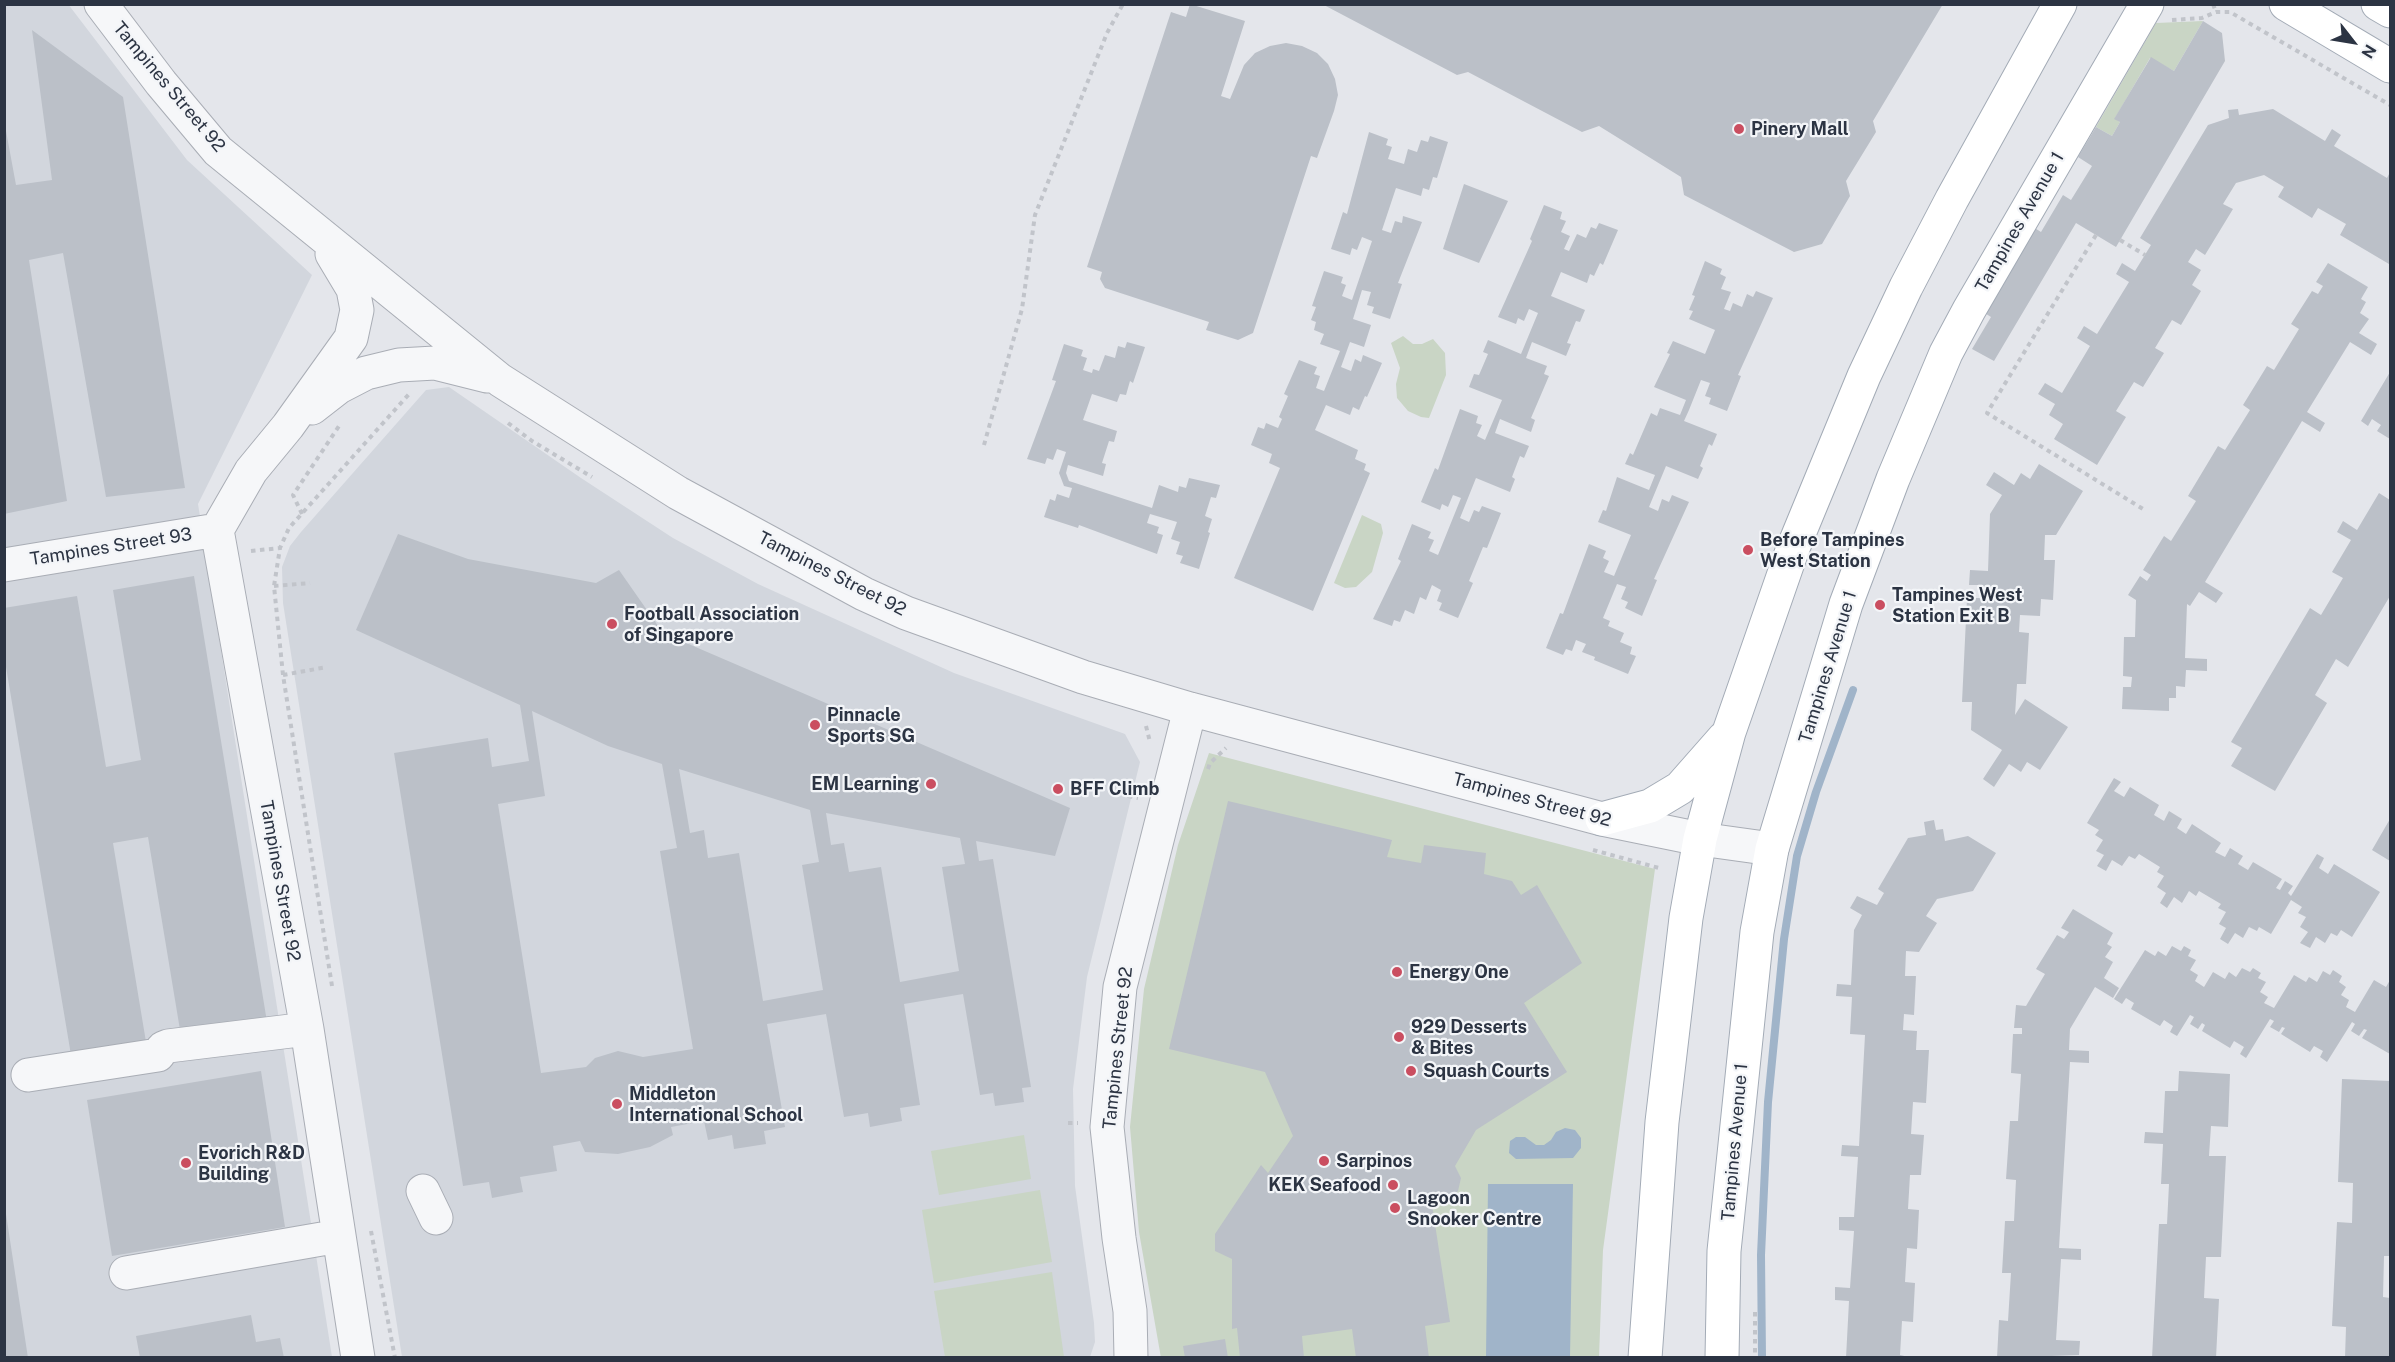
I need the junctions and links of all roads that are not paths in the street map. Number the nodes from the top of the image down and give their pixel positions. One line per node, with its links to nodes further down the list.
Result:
1 (101, 4): 9 (street, Tampines Street 92)
2 (2060, 4): 15 (main road)
3 (2169, 4): 7 (main road)
4 (2286, 4): 8 (main road)
5 (2378, 4): 6 (main road)
6 (2391, 11)
7 (2142, 14): 18 (main road, Tampines Avenue 1)
8 (2391, 66)
9 (322, 237): 10 (street, Tampines Street 92); 11 (street, Tampines Street 92)
10 (500, 380): 11 (street, Tampines Street 92); 14 (street, Tampines Street 92)
11 (288, 426): 12 (street, Tampines Street 92)
12 (217, 530): 13 (street, Tampines Street 93); 19 (street, Tampines Street 92)
13 (4, 565)
14 (1191, 709): 16 (street, Tampines Street 92); 24 (street, Tampines Street 92)
15 (1729, 732): 16 (main road); 17 (main road)
16 (1602, 819): 17 (street, Tampines Street 92)
17 (1700, 839): 18 (street, Tampines Street 92); 25 (main road)
18 (1772, 849): 26 (main road, Tampines Avenue 1)
19 (307, 1029): 20 (street); 21 (street, Tampines Street 92)
20 (28, 1075)
21 (339, 1236): 22 (street); 23 (street, Tampines Street 92)
22 (126, 1273)
23 (358, 1358)
24 (1131, 1358)
25 (1645, 1358)
26 (1722, 1358)

